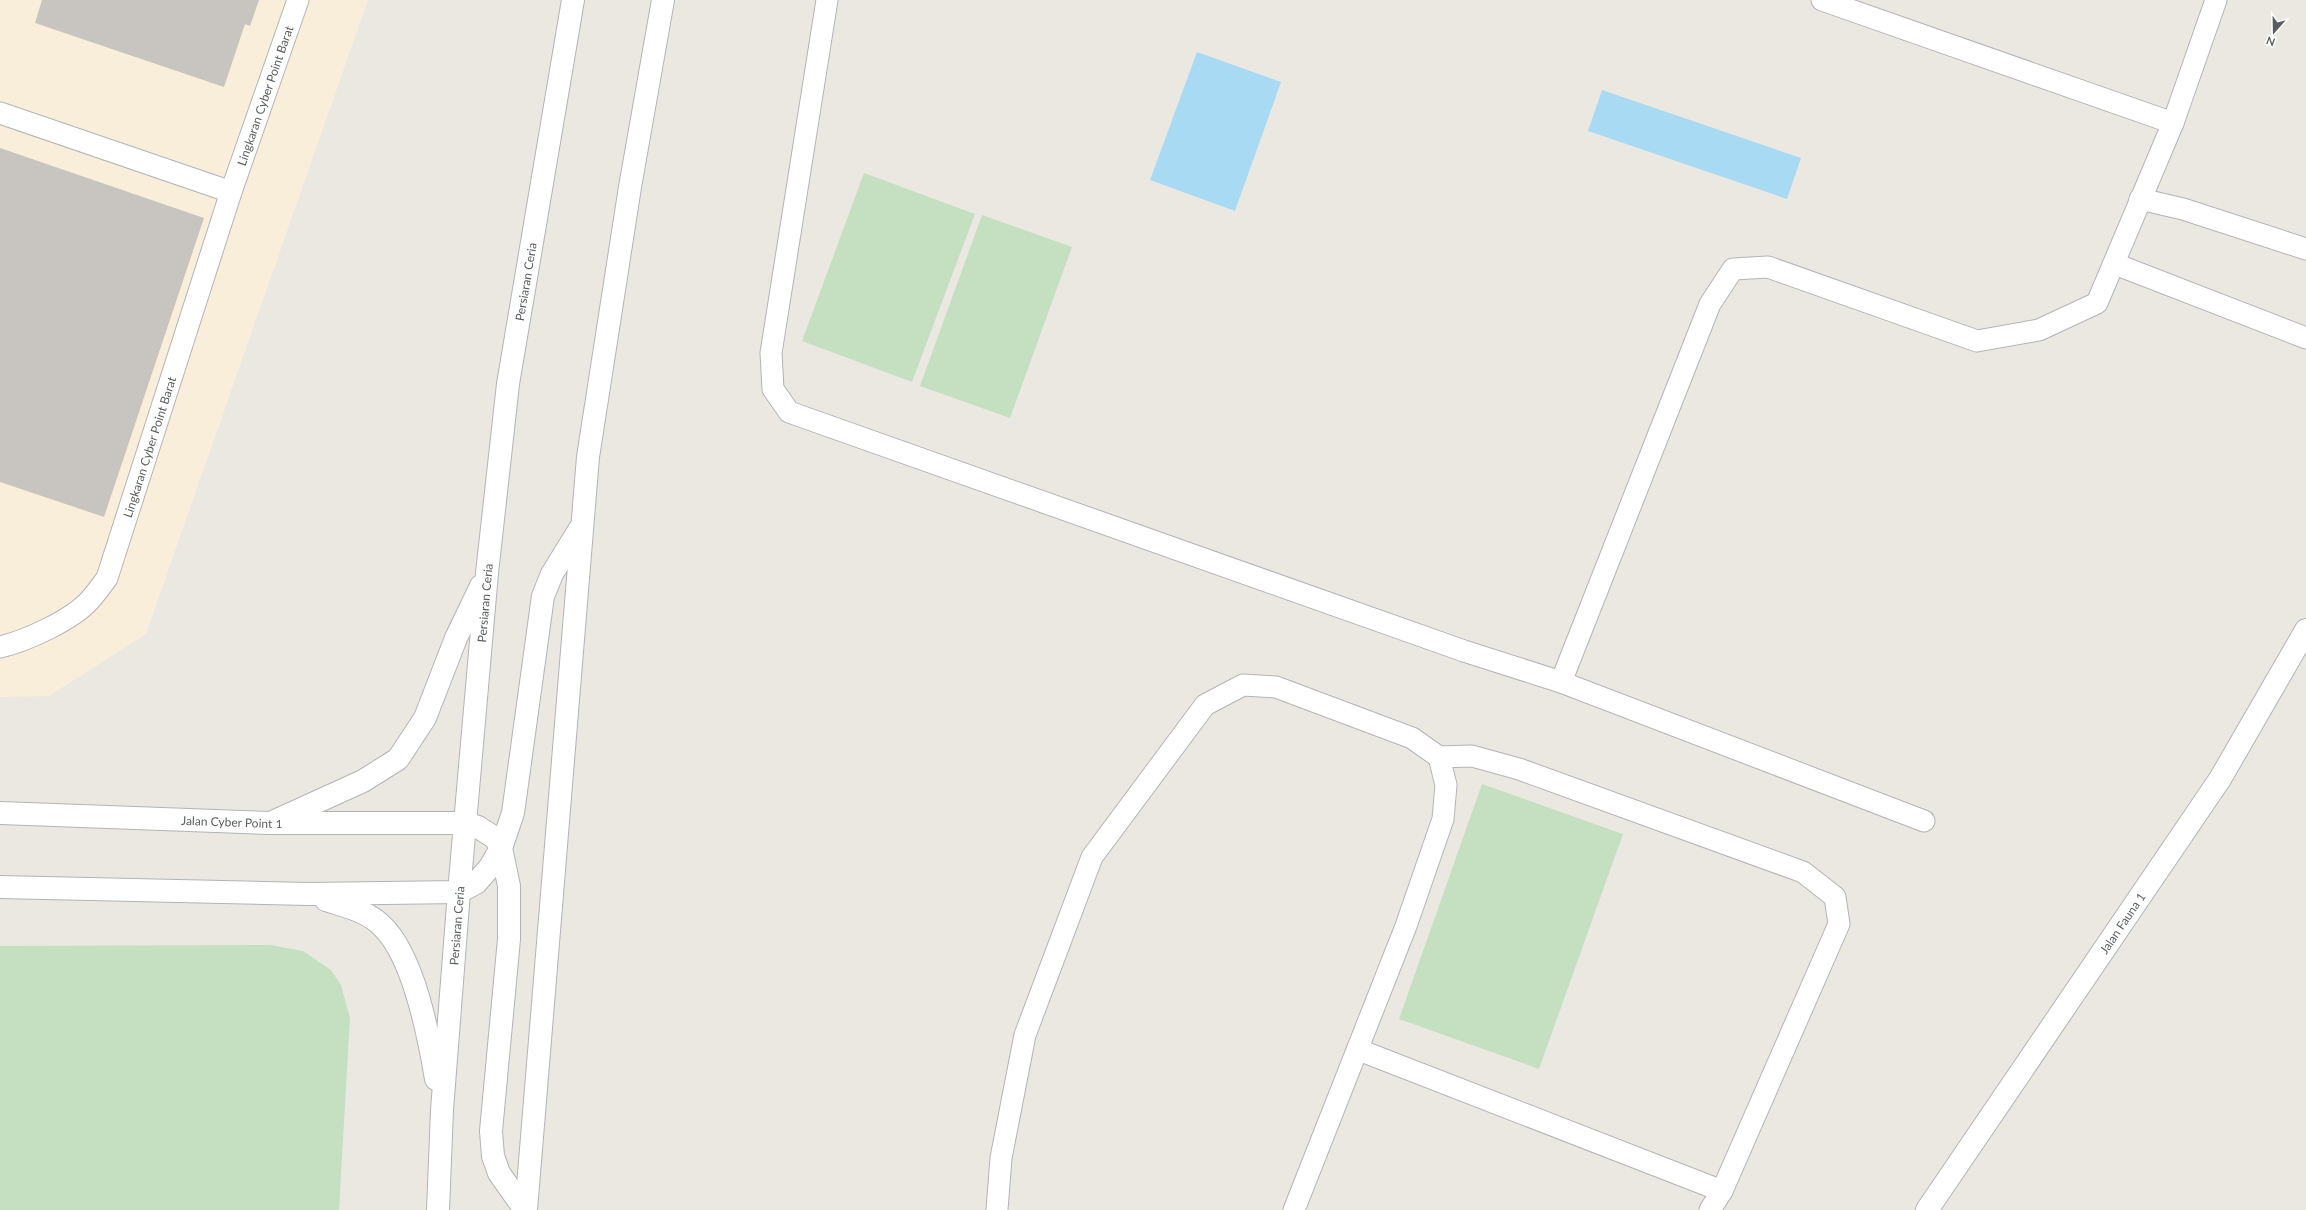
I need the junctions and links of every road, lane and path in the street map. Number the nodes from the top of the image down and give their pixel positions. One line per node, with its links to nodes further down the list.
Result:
1 (298, 0): 9 (lane, Lingkaran Cyber Point Barat)
2 (573, 0): 15 (street, Persiaran Ceria)
3 (663, 0): 14 (street)
4 (827, 0): 18 (lane)
5 (1822, 0): 8 (lane)
6 (2216, 0): 8 (lane)
7 (0, 113): 9 (lane)
8 (2173, 123): 10 (lane)
9 (231, 192): 17 (lane, Lingkaran Cyber Point Barat)
10 (2140, 199): 11 (lane); 12 (lane)
11 (2306, 249)
12 (2115, 264): 13 (lane); 18 (lane)
13 (2306, 338)
14 (581, 527): 24 (street); 32 (street)
15 (487, 573): 22 (street); 23 (street, Persiaran Ceria)
16 (2306, 630): 36 (street, Jalan Fauna 1)
17 (0, 647)
18 (1561, 682): 21 (lane)
19 (1439, 757): 28 (lane); 30 (lane); 33 (lane)
20 (0, 813): 22 (street, Jalan Cyber Point 1)
21 (1924, 821)
22 (270, 823): 23 (street, Jalan Cyber Point 1)
23 (464, 823): 24 (street); 26 (street, Persiaran Ceria)
24 (501, 848): 26 (street); 32 (street)
25 (0, 887): 27 (street)
26 (459, 892): 27 (street); 29 (street, Persiaran Ceria)
27 (308, 894): 29 (street)
28 (1359, 1050): 30 (lane); 34 (lane)
29 (442, 1110): 31 (street, Persiaran Ceria)
30 (1722, 1191): 35 (lane)
31 (438, 1210)
32 (526, 1210)
33 (997, 1210)
34 (1294, 1210)
35 (1710, 1210)
36 (1927, 1210)

